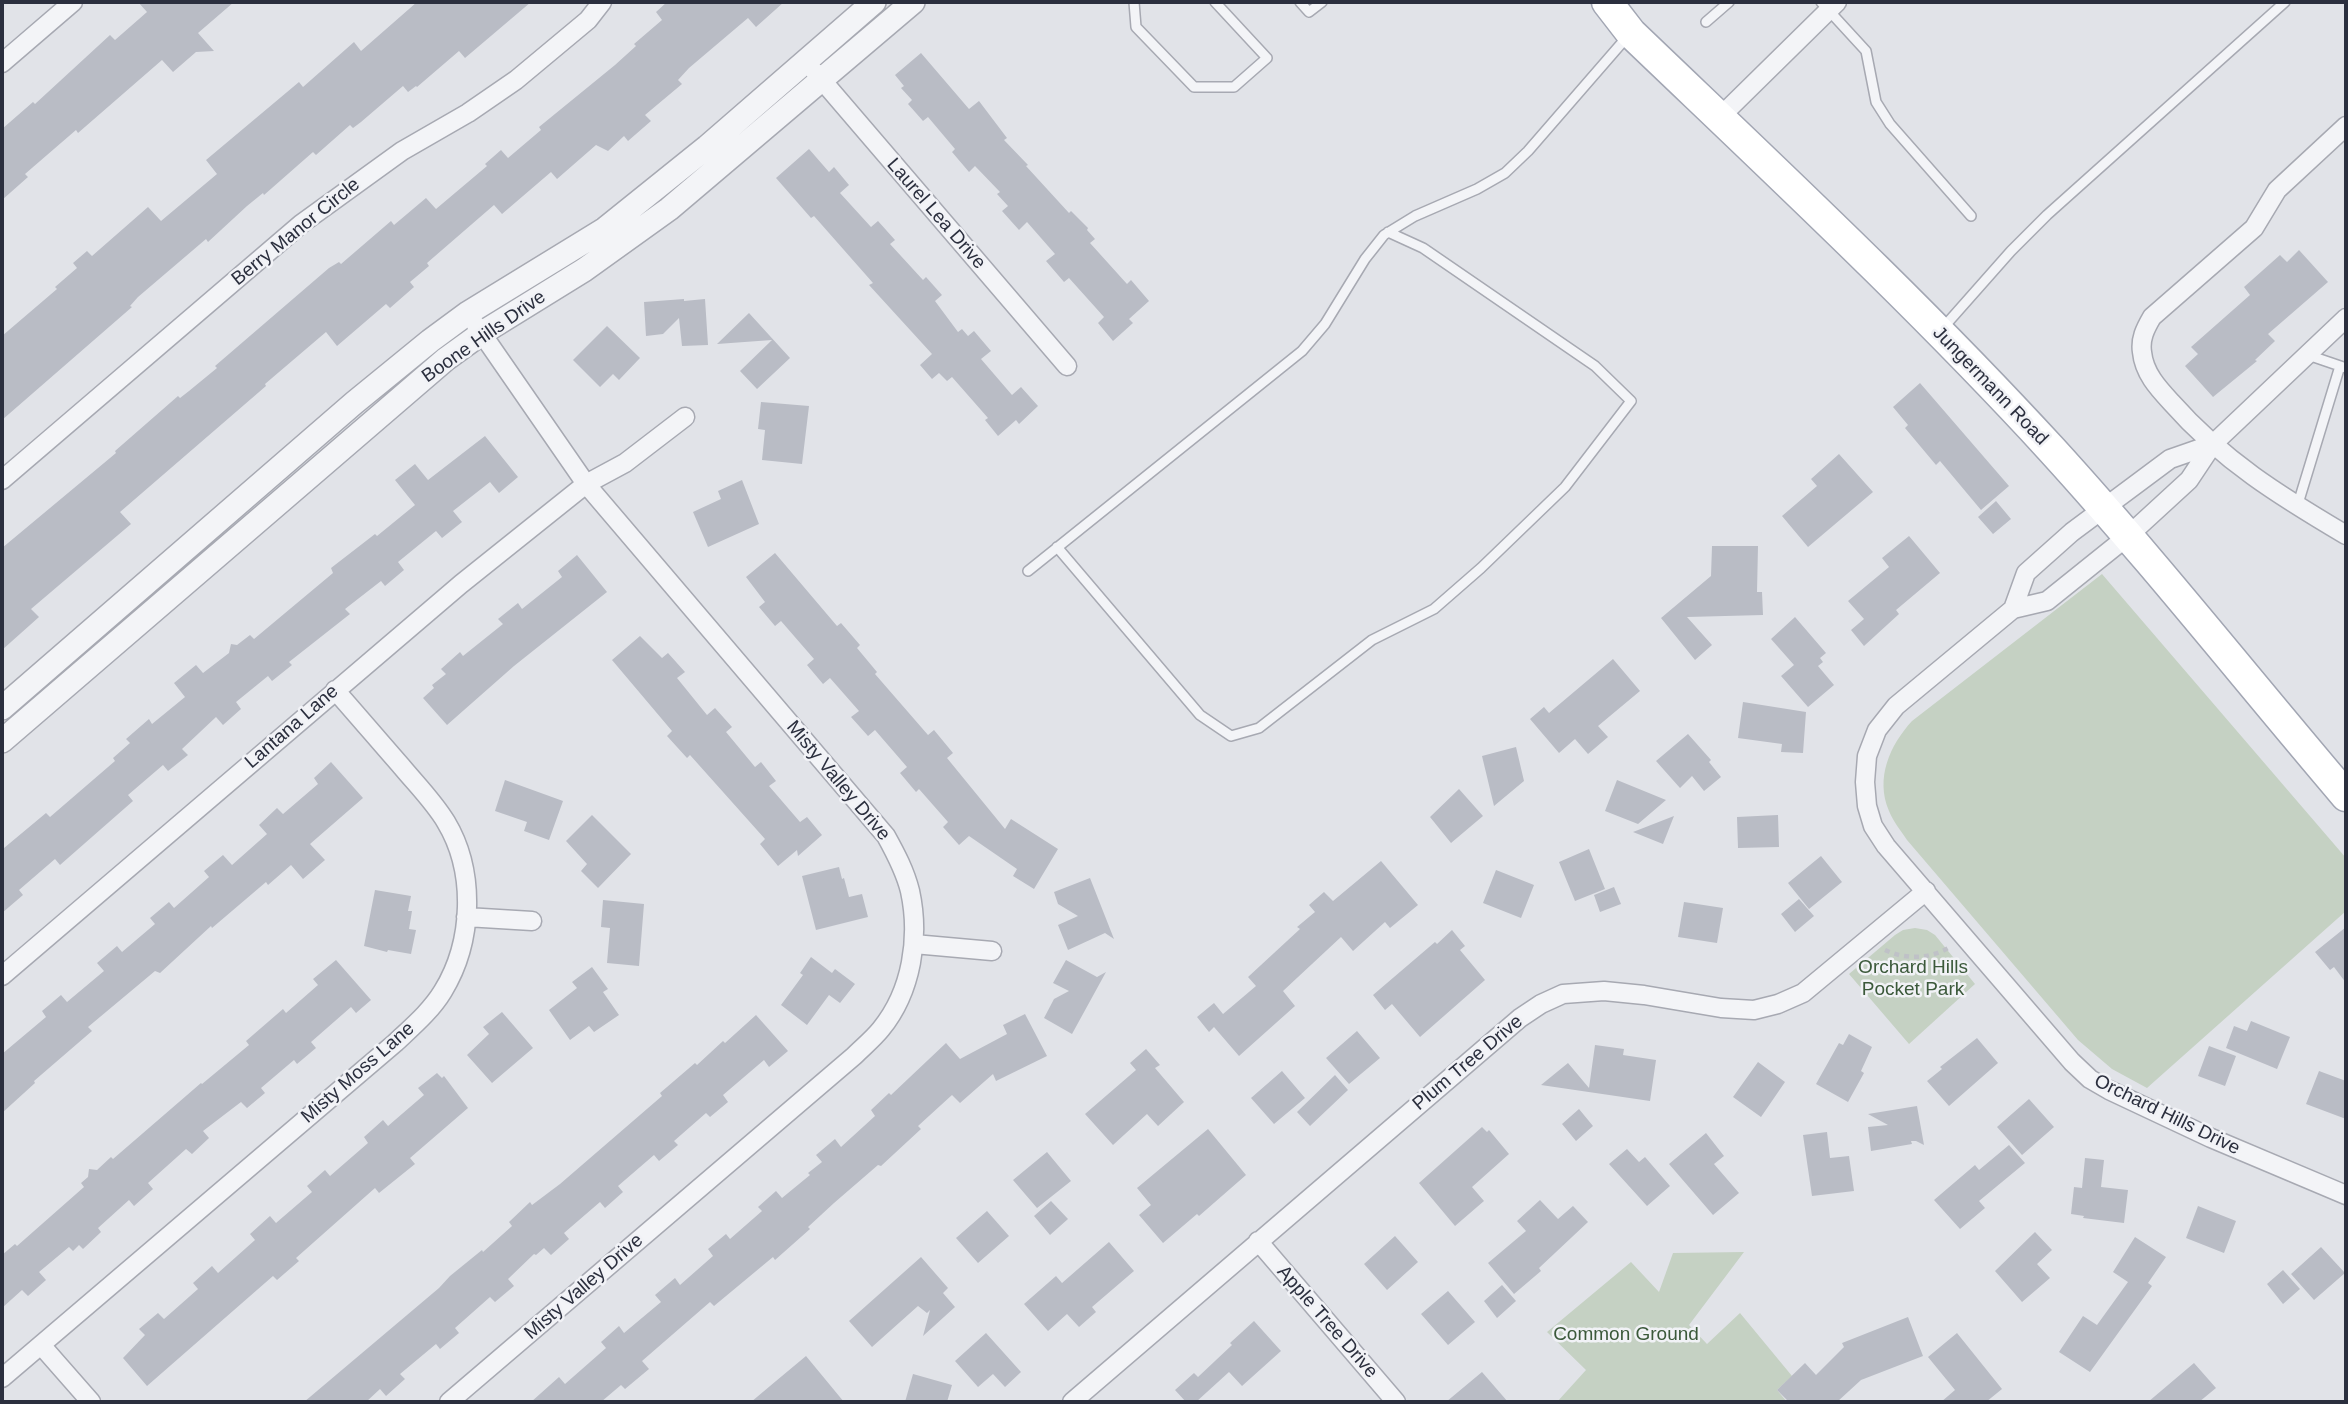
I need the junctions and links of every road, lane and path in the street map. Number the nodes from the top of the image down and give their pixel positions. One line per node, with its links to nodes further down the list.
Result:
1 (73, 2): 16 (street)
2 (602, 2): 31 (street, Berry Manor Circle)
3 (874, 2): 15 (street, Boone Hills Drive)
4 (913, 2): 17 (street, Boone Hills Drive)
5 (1134, 2): 11 (lane)
6 (1300, 2): 7 (lane)
7 (1322, 2)
8 (1607, 2): 14 (main road, Jungermann Road)
9 (1729, 2): 13 (lane)
10 (2285, 2): 24 (lane)
11 (1220, 3)
12 (1829, 4): 18 (street); 20 (lane)
13 (1706, 22)
14 (1631, 33): 18 (main road, Jungermann Road); 21 (lane)
15 (806, 61): 17 (street, Laurel Lea Drive); 22 (street, Boone Hills Drive)
16 (2, 63)
17 (821, 79): 25 (street, Boone Hills Drive); 27 (street, Laurel Lea Drive)
18 (1719, 118): 24 (main road, Jungermann Road)
19 (2346, 126): 30 (street)
20 (1971, 216)
21 (1388, 232): 37 (lane); 37 (lane)
22 (468, 313): 25 (street, Misty Valley Drive); 41 (street, Boone Hills Drive)
23 (2346, 318): 26 (street)
24 (1939, 332): 34 (main road, Jungermann Road)
25 (482, 333): 32 (street, Misty Valley Drive); 42 (street, Boone Hills Drive)
26 (2308, 355): 28 (lane); 30 (street)
27 (1067, 366)
28 (2343, 367): 33 (lane)
29 (685, 417): 32 (street, Lantana Lane)
30 (2213, 444): 33 (street); 34 (street, Orchard Hills Drive); 35 (street, Orchard Hills Drive)
31 (2, 480)
32 (586, 484): 40 (street, Lantana Lane); 49 (street, Misty Valley Drive)
33 (2297, 507): 36 (street)
34 (2103, 510): 35 (main road, Jungermann Road); 39 (street, Orchard Hills Drive)
35 (2128, 536): 39 (street, Orchard Hills Drive); 43 (main road, Jungermann Road)
36 (2346, 536)
37 (1057, 547): 38 (lane)
38 (1028, 571)
39 (2013, 608): 44 (street, Orchard Hills Drive)
40 (335, 690): 45 (street, Misty Moss Lane); 51 (street, Lantana Lane)
41 (2, 708)
42 (2, 741)
43 (2346, 796)
44 (1926, 891): 47 (street, Plum Tree Drive); 48 (street, Orchard Hills Drive)
45 (466, 917): 46 (street); 54 (street, Misty Moss Lane)
46 (532, 921)
47 (1870, 937): 48 (path); 53 (street, Plum Tree Drive)
48 (1965, 937): 52 (street, Orchard Hills Drive)
49 (914, 944): 50 (street); 57 (street, Misty Valley Drive)
50 (992, 951)
51 (2, 976)
52 (2346, 1195)
53 (1258, 1241): 58 (street, Plum Tree Drive); 59 (street, Apple Tree Drive)
54 (41, 1345): 55 (street, Misty Moss Lane); 56 (street)
55 (2, 1378)
56 (91, 1402)
57 (449, 1402)
58 (1072, 1402)
59 (1396, 1402)

